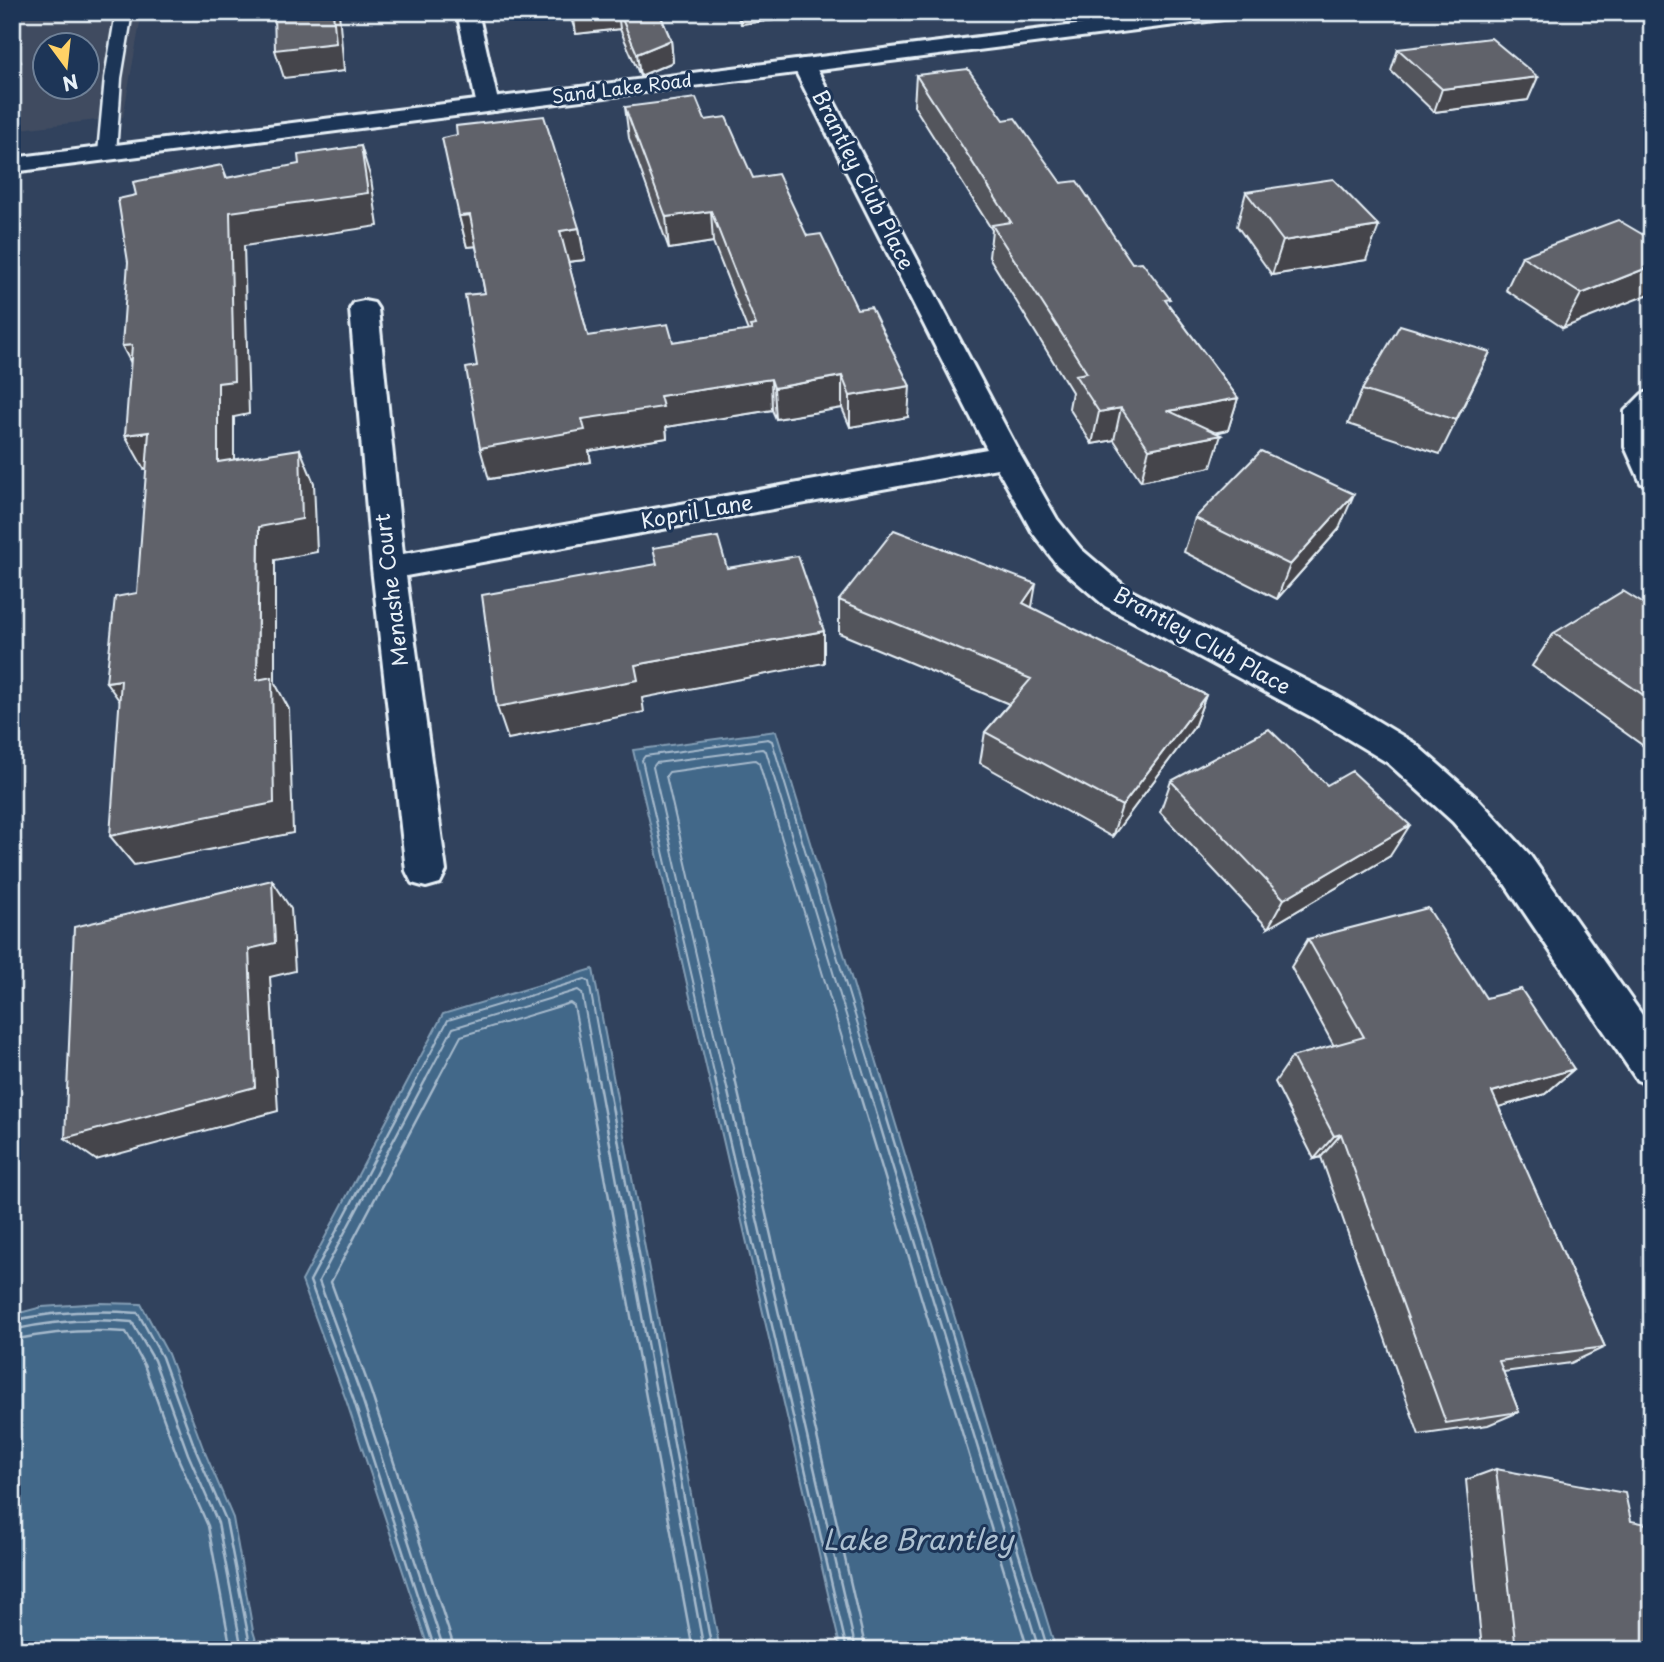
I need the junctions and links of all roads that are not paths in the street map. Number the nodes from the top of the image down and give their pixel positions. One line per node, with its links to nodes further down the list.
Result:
1 (124, 12): 7 (lane)
2 (467, 12): 6 (street)
3 (1231, 12): 4 (street, Sand Lake Road)
4 (1122, 19): 5 (street, Sand Lake Road)
5 (804, 66): 6 (street, Sand Lake Road); 11 (street, Brantley Club Place)
6 (488, 106): 7 (street, Sand Lake Road)
7 (107, 153): 8 (street, Sand Lake Road)
8 (12, 165)
9 (363, 309): 13 (street, Menashe Court)
10 (1652, 400): 12 (street)
11 (1006, 456): 13 (street, Kopril Lane); 15 (street, Brantley Club Place)
12 (1652, 476)
13 (388, 568): 14 (street, Menashe Court)
14 (426, 871)
15 (1652, 1066)

